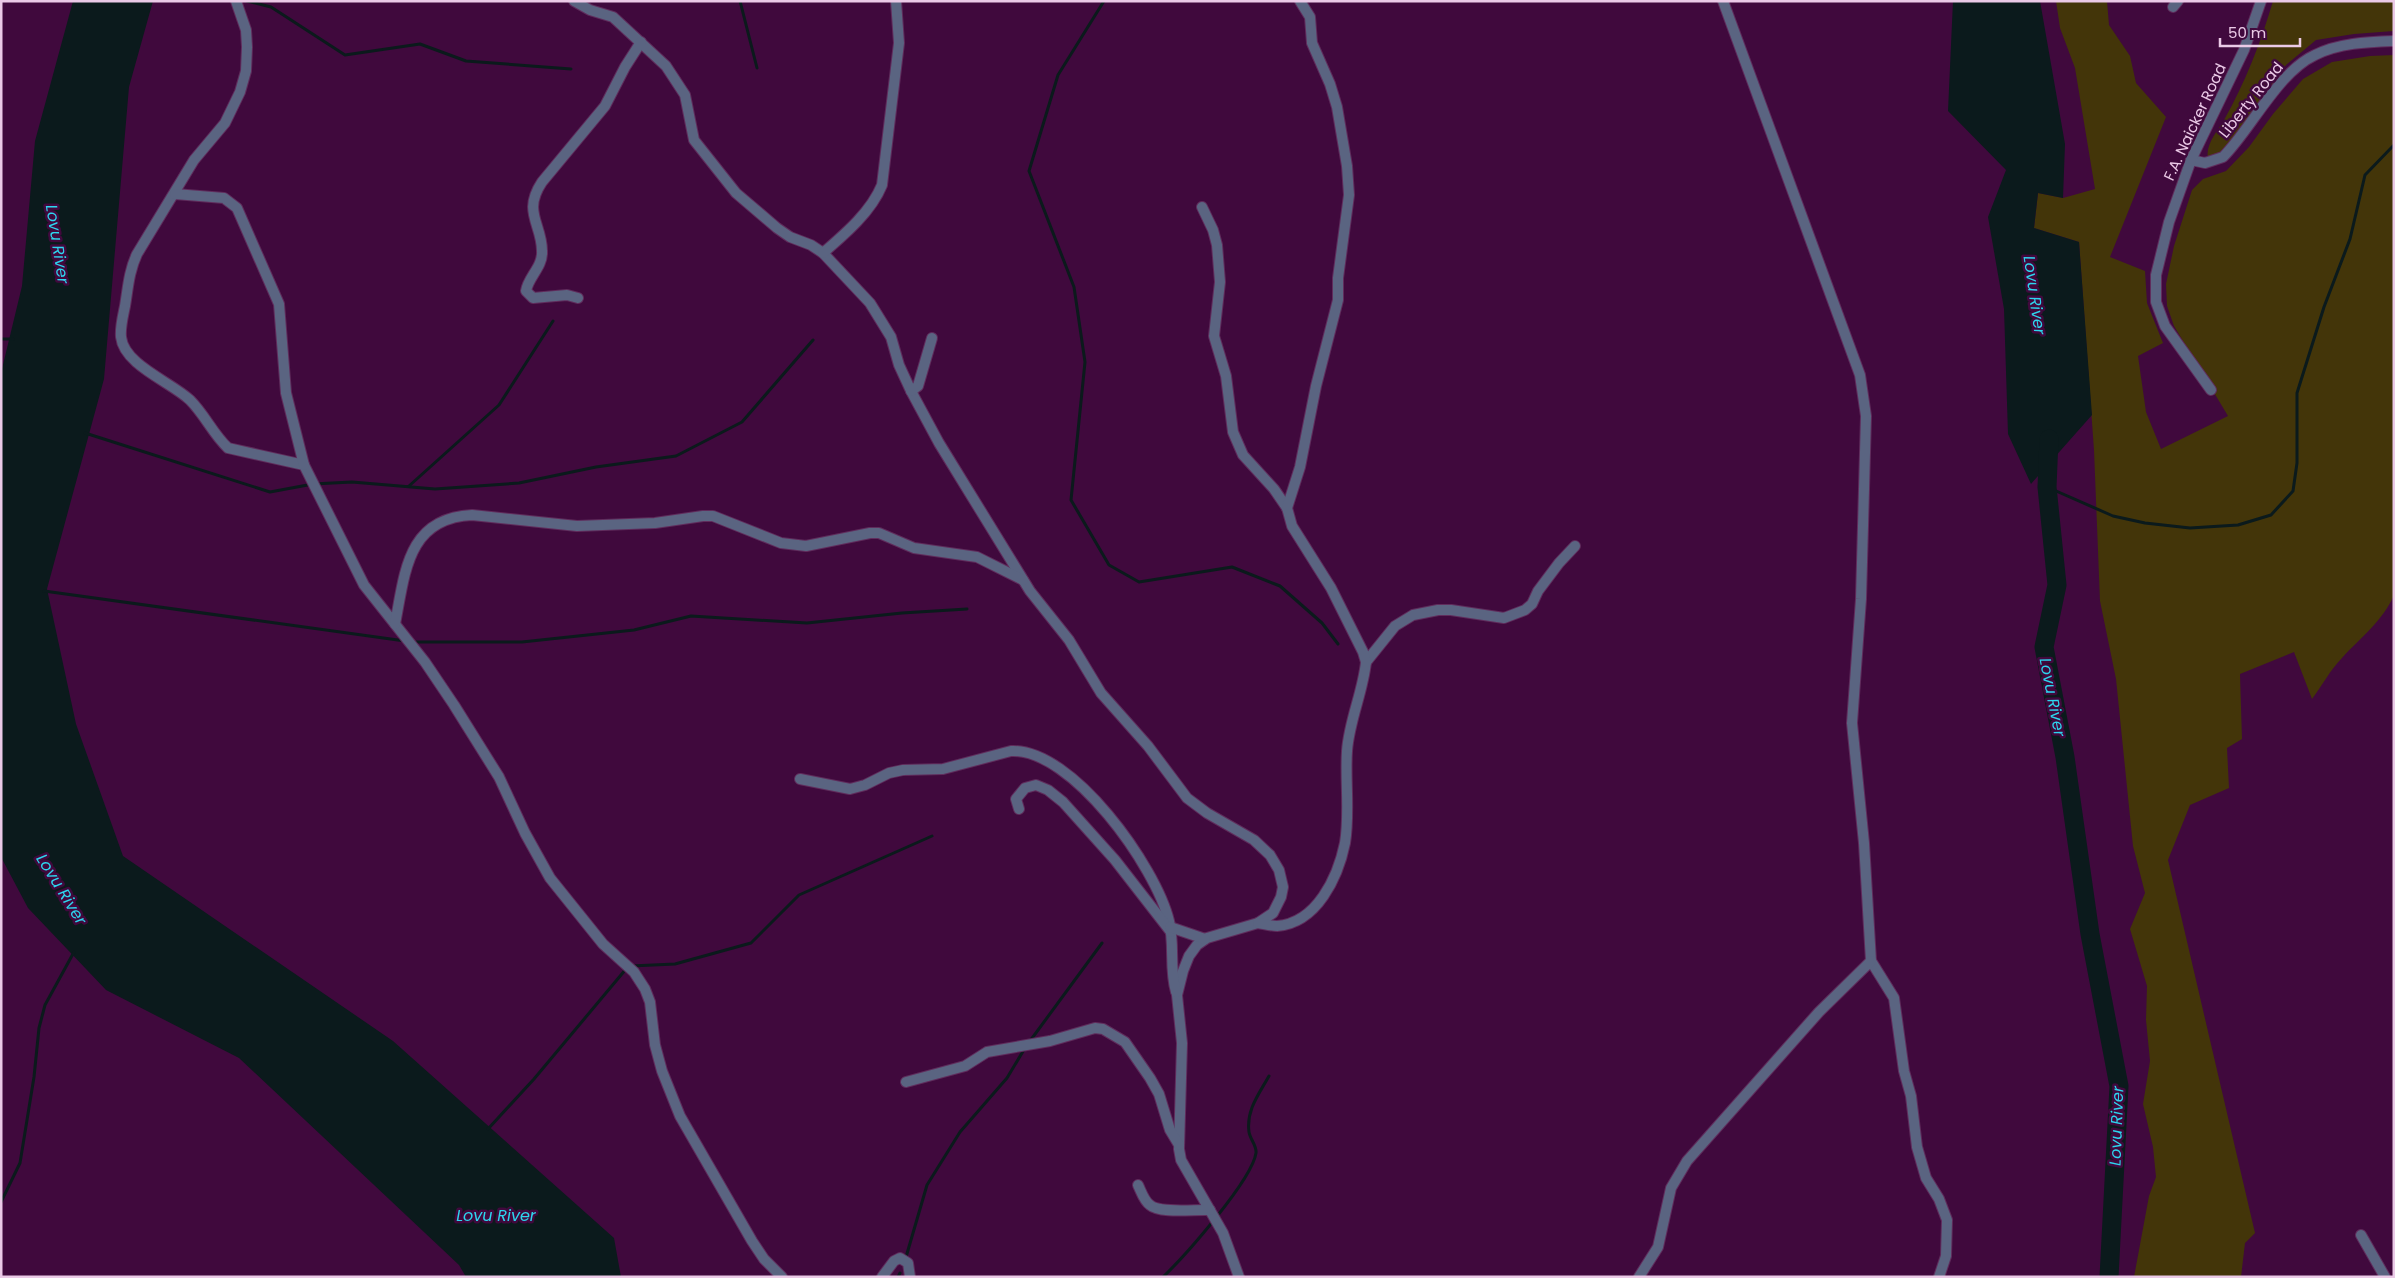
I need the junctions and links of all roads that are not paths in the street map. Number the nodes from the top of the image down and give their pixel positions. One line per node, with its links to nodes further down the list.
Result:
1 (236, 1): 10 (street)
2 (574, 1): 8 (street)
3 (896, 1): 12 (street)
4 (1300, 1): 18 (street)
5 (1724, 1): 28 (street)
6 (2261, 1): 9 (street, F.A. Naicker Road)
7 (2394, 41): 9 (street, Liberty Road)
8 (641, 42): 12 (street); 13 (street)
9 (2190, 160): 15 (street, F.A. Naicker Road)
10 (175, 194): 17 (street); 17 (street)
11 (1202, 207): 18 (street)
12 (823, 253): 16 (street)
13 (578, 298)
14 (932, 338): 16 (street)
15 (2211, 390)
16 (911, 391): 20 (street)
17 (304, 465): 21 (street)
18 (1287, 508): 22 (street)
19 (1575, 546): 22 (street)
20 (1023, 580): 21 (street); 25 (street)
21 (395, 624): 35 (street)
22 (1366, 662): 25 (street)
23 (800, 779): 26 (street)
24 (1019, 809): 26 (street)
25 (1258, 923): 27 (street)
26 (1171, 929): 27 (street); 29 (street)
27 (1205, 940): 29 (street)
28 (1871, 962): 39 (street); 40 (street)
29 (1177, 996): 31 (street)
30 (906, 1082): 31 (street)
31 (1179, 1145): 33 (street)
32 (1138, 1185): 33 (street)
33 (1210, 1210): 38 (street)
34 (2361, 1235): 41 (street)
35 (782, 1277)
36 (882, 1277): 37 (street)
37 (910, 1277)
38 (1239, 1277)
39 (1639, 1277)
40 (1939, 1277)
41 (2385, 1277)

